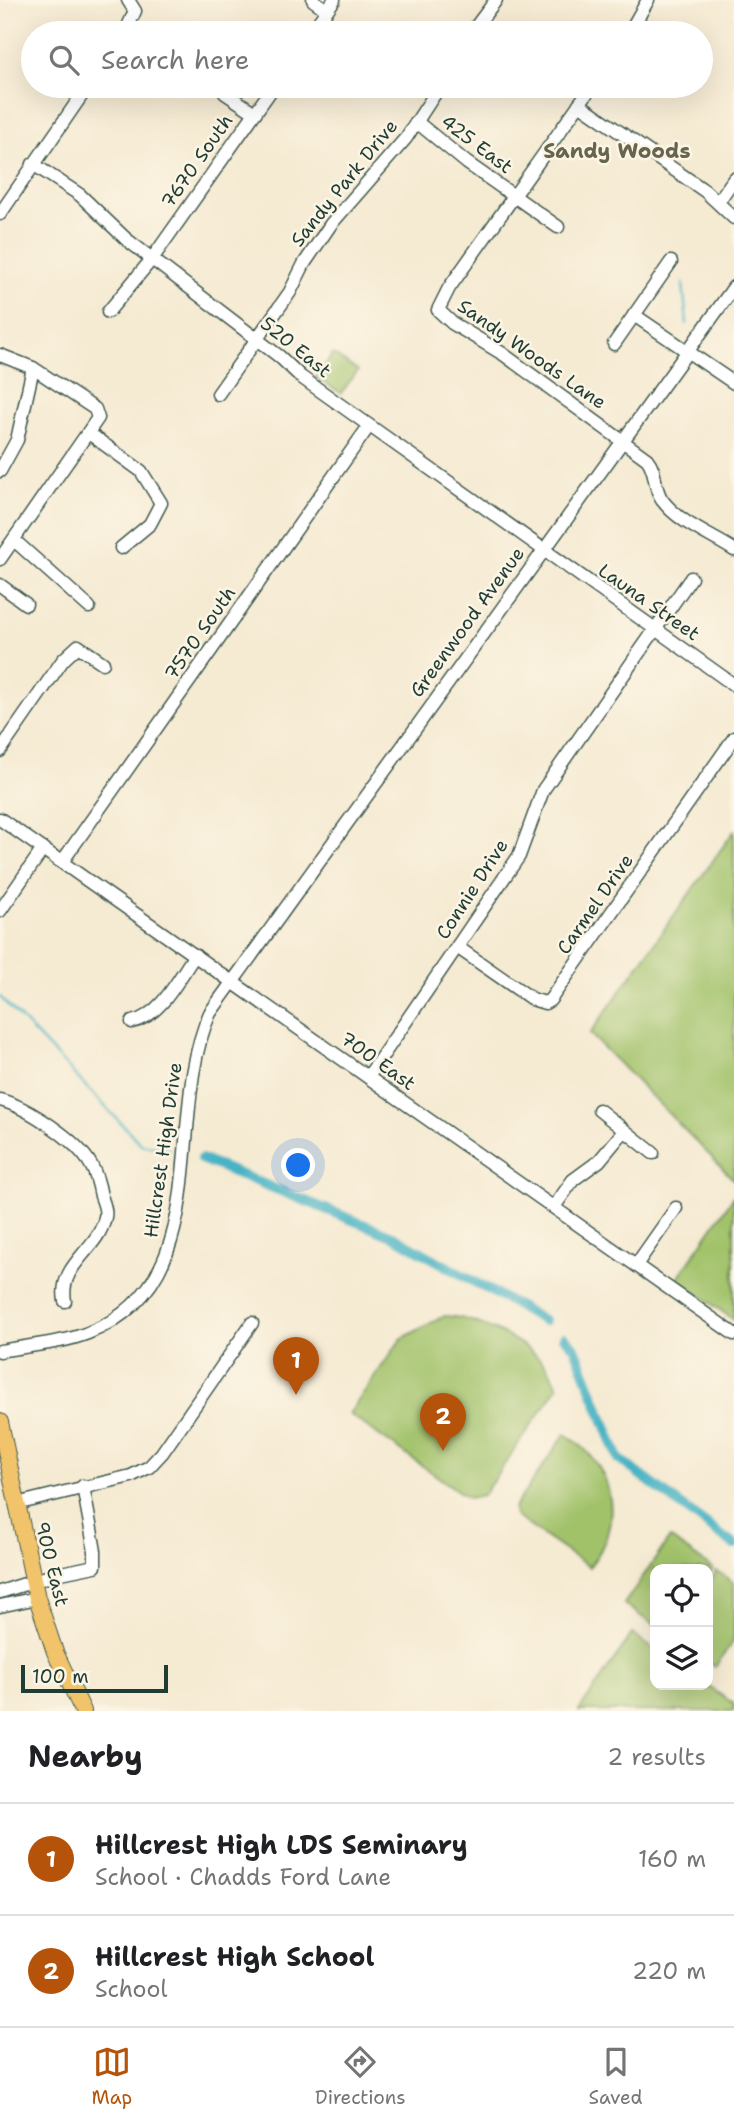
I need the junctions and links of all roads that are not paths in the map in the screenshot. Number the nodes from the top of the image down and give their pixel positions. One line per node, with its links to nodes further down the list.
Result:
1 (128, 0): 6 (street)
2 (313, 0): 5 (street)
3 (496, 0): 8 (street)
4 (648, 0): 9 (street)
5 (331, 5): 7 (street)
6 (130, 21)
7 (320, 21)
8 (480, 21)
9 (636, 21)
10 (80, 98): 18 (street)
11 (232, 98): 16 (street)
12 (266, 98): 16 (street, 7670 South)
13 (433, 98): 17 (street, Sandy Park Drive)
14 (583, 98): 15 (street, Sandy Woods Lane)
15 (579, 104): 20 (street, Sandy Woods Lane); 21 (street)
16 (255, 113): 25 (street, 7670 South)
17 (418, 123): 20 (street, 425 East); 30 (street, Sandy Park Drive)
18 (33, 164): 22 (street); 25 (street, 520 East)
19 (734, 179): 21 (street)
20 (513, 195): 24 (street, 425 East); 39 (street, Sandy Woods Lane)
21 (718, 202): 23 (street)
22 (0, 214)
23 (734, 218)
24 (558, 227)
25 (152, 259): 28 (street, 7670 South); 30 (street, 520 East)
26 (671, 262): 29 (street)
27 (733, 288): 32 (street, Greenwood Avenue)
28 (108, 312)
29 (634, 315): 31 (street); 32 (street)
30 (256, 339): 36 (street, Sandy Park Drive); 37 (street, 520 East)
31 (614, 344)
32 (688, 350): 35 (street); 39 (street, Greenwood Avenue)
33 (0, 355): 34 (street)
34 (33, 368): 38 (street); 40 (street)
35 (734, 383)
36 (218, 394)
37 (369, 426): 43 (street, 520 East); 57 (street, 7570 South)
38 (90, 433): 41 (street); 42 (street)
39 (622, 441): 43 (street, Greenwood Avenue); 44 (street)
40 (0, 471)
41 (15, 541): 45 (street); 49 (street)
42 (121, 548)
43 (542, 550): 50 (street, Launa Street); 61 (street, Greenwood Avenue)
44 (734, 550)
45 (0, 559)
46 (691, 578): 50 (street, Connie Drive)
47 (0, 584): 48 (street)
48 (26, 604)
49 (89, 607)
50 (655, 630): 52 (street, Launa Street); 59 (street, Connie Drive)
51 (103, 663): 54 (street)
52 (734, 685)
53 (734, 738): 59 (street, Carmel Drive)
54 (0, 751)
55 (0, 818): 56 (street, 700 East)
56 (43, 849): 57 (street, 700 East); 58 (street)
57 (62, 862): 60 (street, 700 East)
58 (0, 911)
59 (457, 947): 63 (street, Connie Drive)
60 (195, 955): 61 (street, 700 East); 62 (street)
61 (230, 980): 63 (street, 700 East); 74 (street, Hillcrest High Drive)
62 (132, 1022)
63 (368, 1077): 68 (street, 700 East)
64 (0, 1100): 71 (street)
65 (599, 1110): 66 (street)
66 (624, 1131): 67 (street); 68 (street)
67 (653, 1153)
68 (554, 1208): 70 (street, 700 East)
69 (676, 1208): 70 (street)
70 (636, 1265): 73 (street, 700 East)
71 (65, 1301)
72 (252, 1323): 76 (street)
73 (734, 1334)
74 (0, 1351)
75 (0, 1422): 77 (main road, 900 East)
76 (83, 1486): 77 (street); 78 (street)
77 (16, 1504): 78 (main road, 900 East)
78 (35, 1590): 79 (street); 80 (street); 81 (main road, 900 East)
79 (0, 1592)
80 (0, 1606)
81 (83, 1711)

